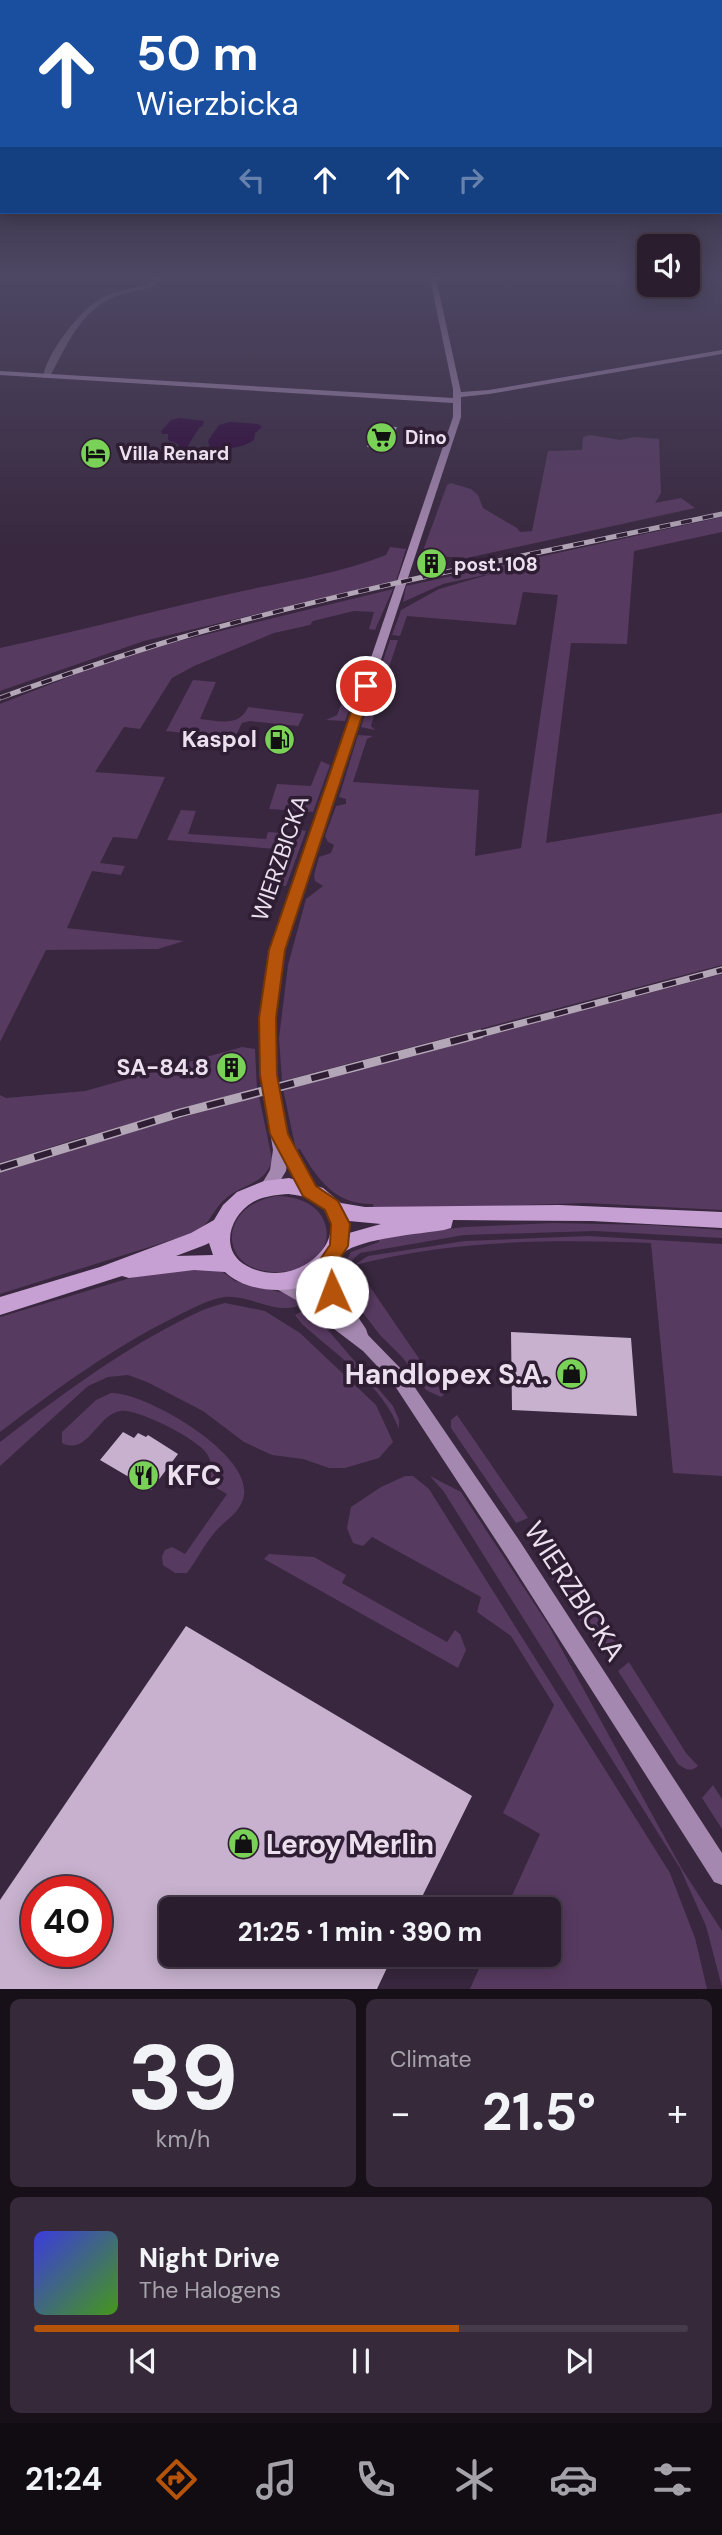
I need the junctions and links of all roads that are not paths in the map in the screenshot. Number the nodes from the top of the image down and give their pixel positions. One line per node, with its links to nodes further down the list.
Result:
1 (51, 367): 5 (street)
2 (451, 367): 6 (main road)
3 (636, 367): 6 (main road)
4 (0, 373): 5 (main road)
5 (46, 376): 6 (main road)
6 (458, 398): 7 (main road, WIERZBICKA)
7 (279, 1134): 8 (main road, WIERZBICKA); 9 (main road, WIERZBICKA)
8 (268, 1187): 9 (main road); 13 (main road)
9 (309, 1191): 10 (main road)
10 (334, 1209): 11 (main road); 14 (main road)
11 (525, 1213): 12 (main road); 14 (main road)
12 (722, 1220)
13 (220, 1226): 15 (main road); 16 (main road)
14 (333, 1255): 17 (main road); 19 (main road, WIERZBICKA)
15 (230, 1264): 16 (main road); 17 (main road)
16 (104, 1274): 18 (main road)
17 (279, 1282): 19 (main road, WIERZBICKA)
18 (0, 1306)
19 (369, 1346): 20 (main road, WIERZBICKA)
20 (722, 1874)

